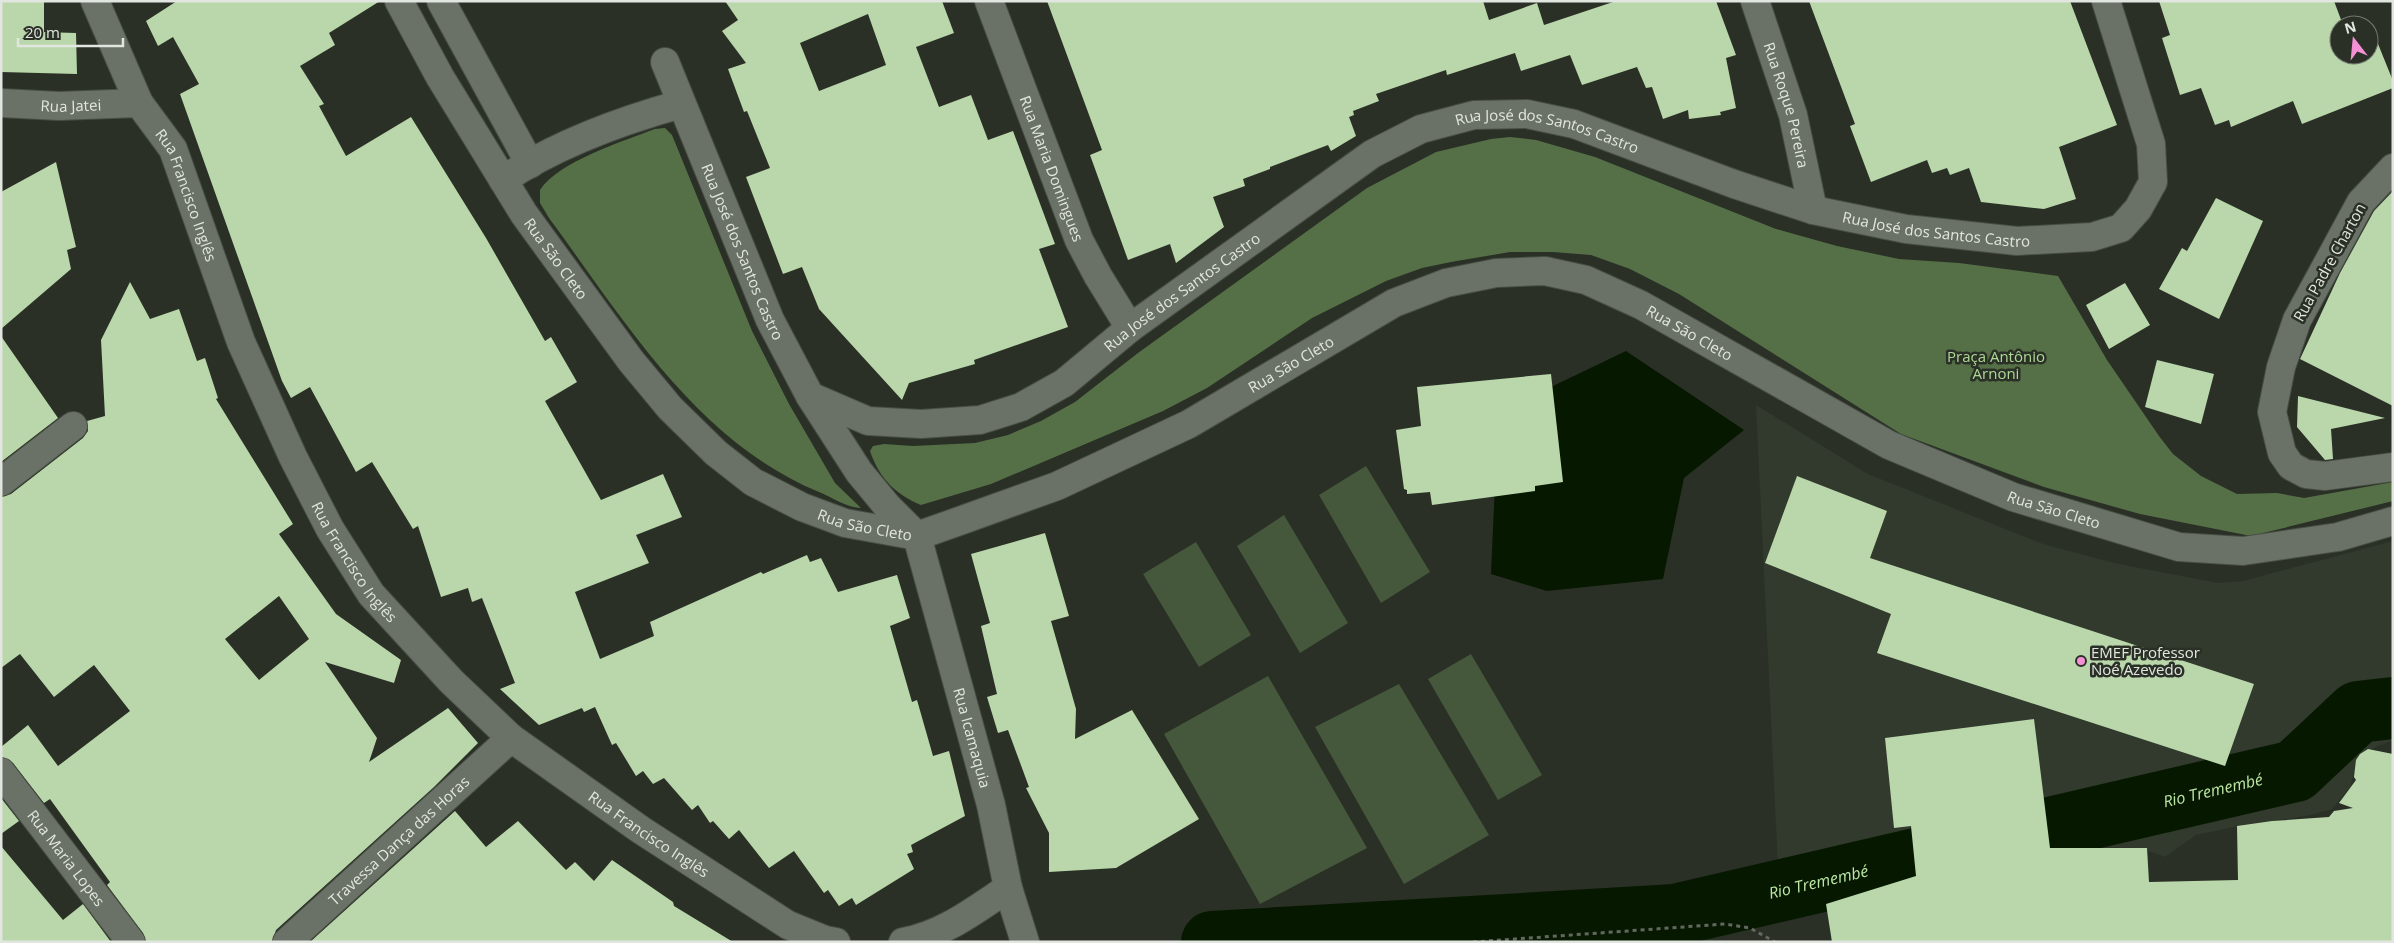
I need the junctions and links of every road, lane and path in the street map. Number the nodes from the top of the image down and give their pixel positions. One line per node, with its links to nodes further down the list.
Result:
1 (95, 1): 9 (street, Rua Francisco Inglês)
2 (399, 1): 13 (street, Rua São Cleto)
3 (441, 1): 11 (street)
4 (989, 1): 15 (street, Rua Maria Domingues)
5 (1755, 1): 14 (street, Rua Roque Pereira)
6 (2106, 1): 14 (street, Rua José dos Santos Castro)
7 (664, 62): 10 (street, Rua José dos Santos Castro)
8 (1, 103): 9 (street, Rua Jatei)
9 (139, 104): 22 (street, Rua Francisco Inglês)
10 (681, 104): 11 (street); 16 (street, Rua José dos Santos Castro)
11 (530, 164): 13 (street)
12 (2393, 168): 18 (street, Rua Padre Charton)
13 (503, 180): 21 (street, Rua São Cleto)
14 (1813, 210): 15 (street, Rua José dos Santos Castro)
15 (1130, 328): 16 (street, Rua José dos Santos Castro)
16 (810, 396): 21 (street, Rua José dos Santos Castro)
17 (73, 426): 19 (street)
18 (2393, 467)
19 (1, 482)
20 (2393, 521): 21 (street, Rua São Cleto)
21 (917, 536): 24 (street, Rua Icamaquia)
22 (511, 738): 26 (street, Travessa Dança das Horas); 27 (street, Rua Francisco Inglês)
23 (1, 772): 25 (street, Rua Maria Lopes)
24 (1008, 888): 28 (street); 29 (street, Rua Icamaquia)
25 (131, 942)
26 (287, 942)
27 (836, 942)
28 (903, 942)
29 (1025, 942)
30 (1473, 942): 31 (path)
31 (1774, 942)

